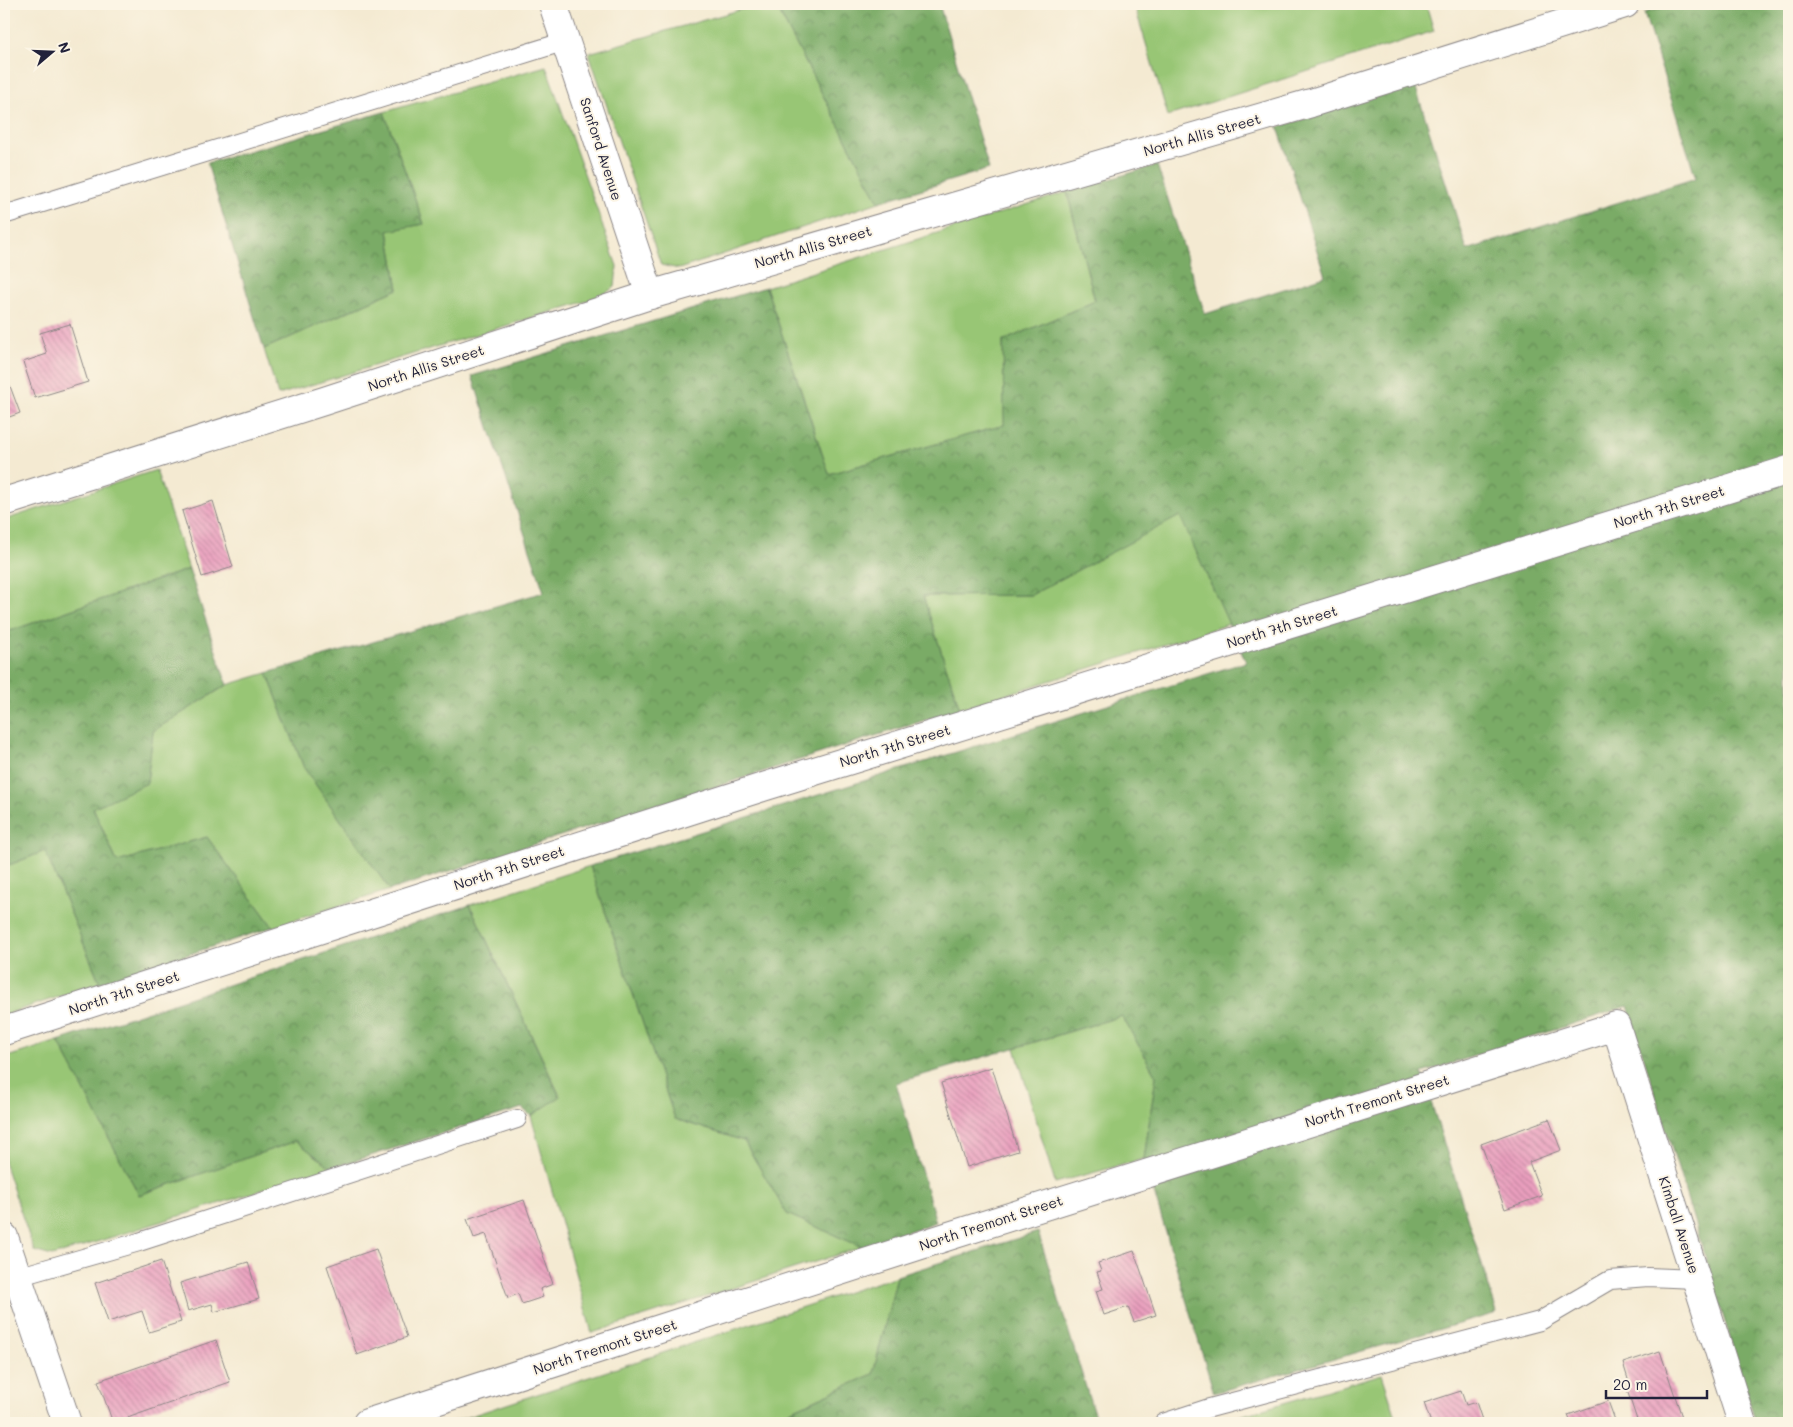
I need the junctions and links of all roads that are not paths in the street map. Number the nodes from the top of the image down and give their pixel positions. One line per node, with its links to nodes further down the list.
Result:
1 (553, 4): 3 (street, Sanford Avenue)
2 (1625, 4): 5 (street, North Allis Street)
3 (566, 41): 4 (lane); 5 (street, Sanford Avenue)
4 (4, 215)
5 (650, 295): 7 (street, North Allis Street)
6 (1789, 470): 9 (street, North 7th Street)
7 (4, 502)
8 (1616, 1026): 13 (street, Kimball Avenue); 15 (street, North Tremont Street)
9 (4, 1031)
10 (518, 1119): 12 (lane)
11 (4, 1237): 12 (street)
12 (17, 1277): 14 (street)
13 (1696, 1279): 16 (lane); 17 (street, Kimball Avenue)
14 (67, 1423)
15 (367, 1423)
16 (1164, 1423)
17 (1742, 1423)

